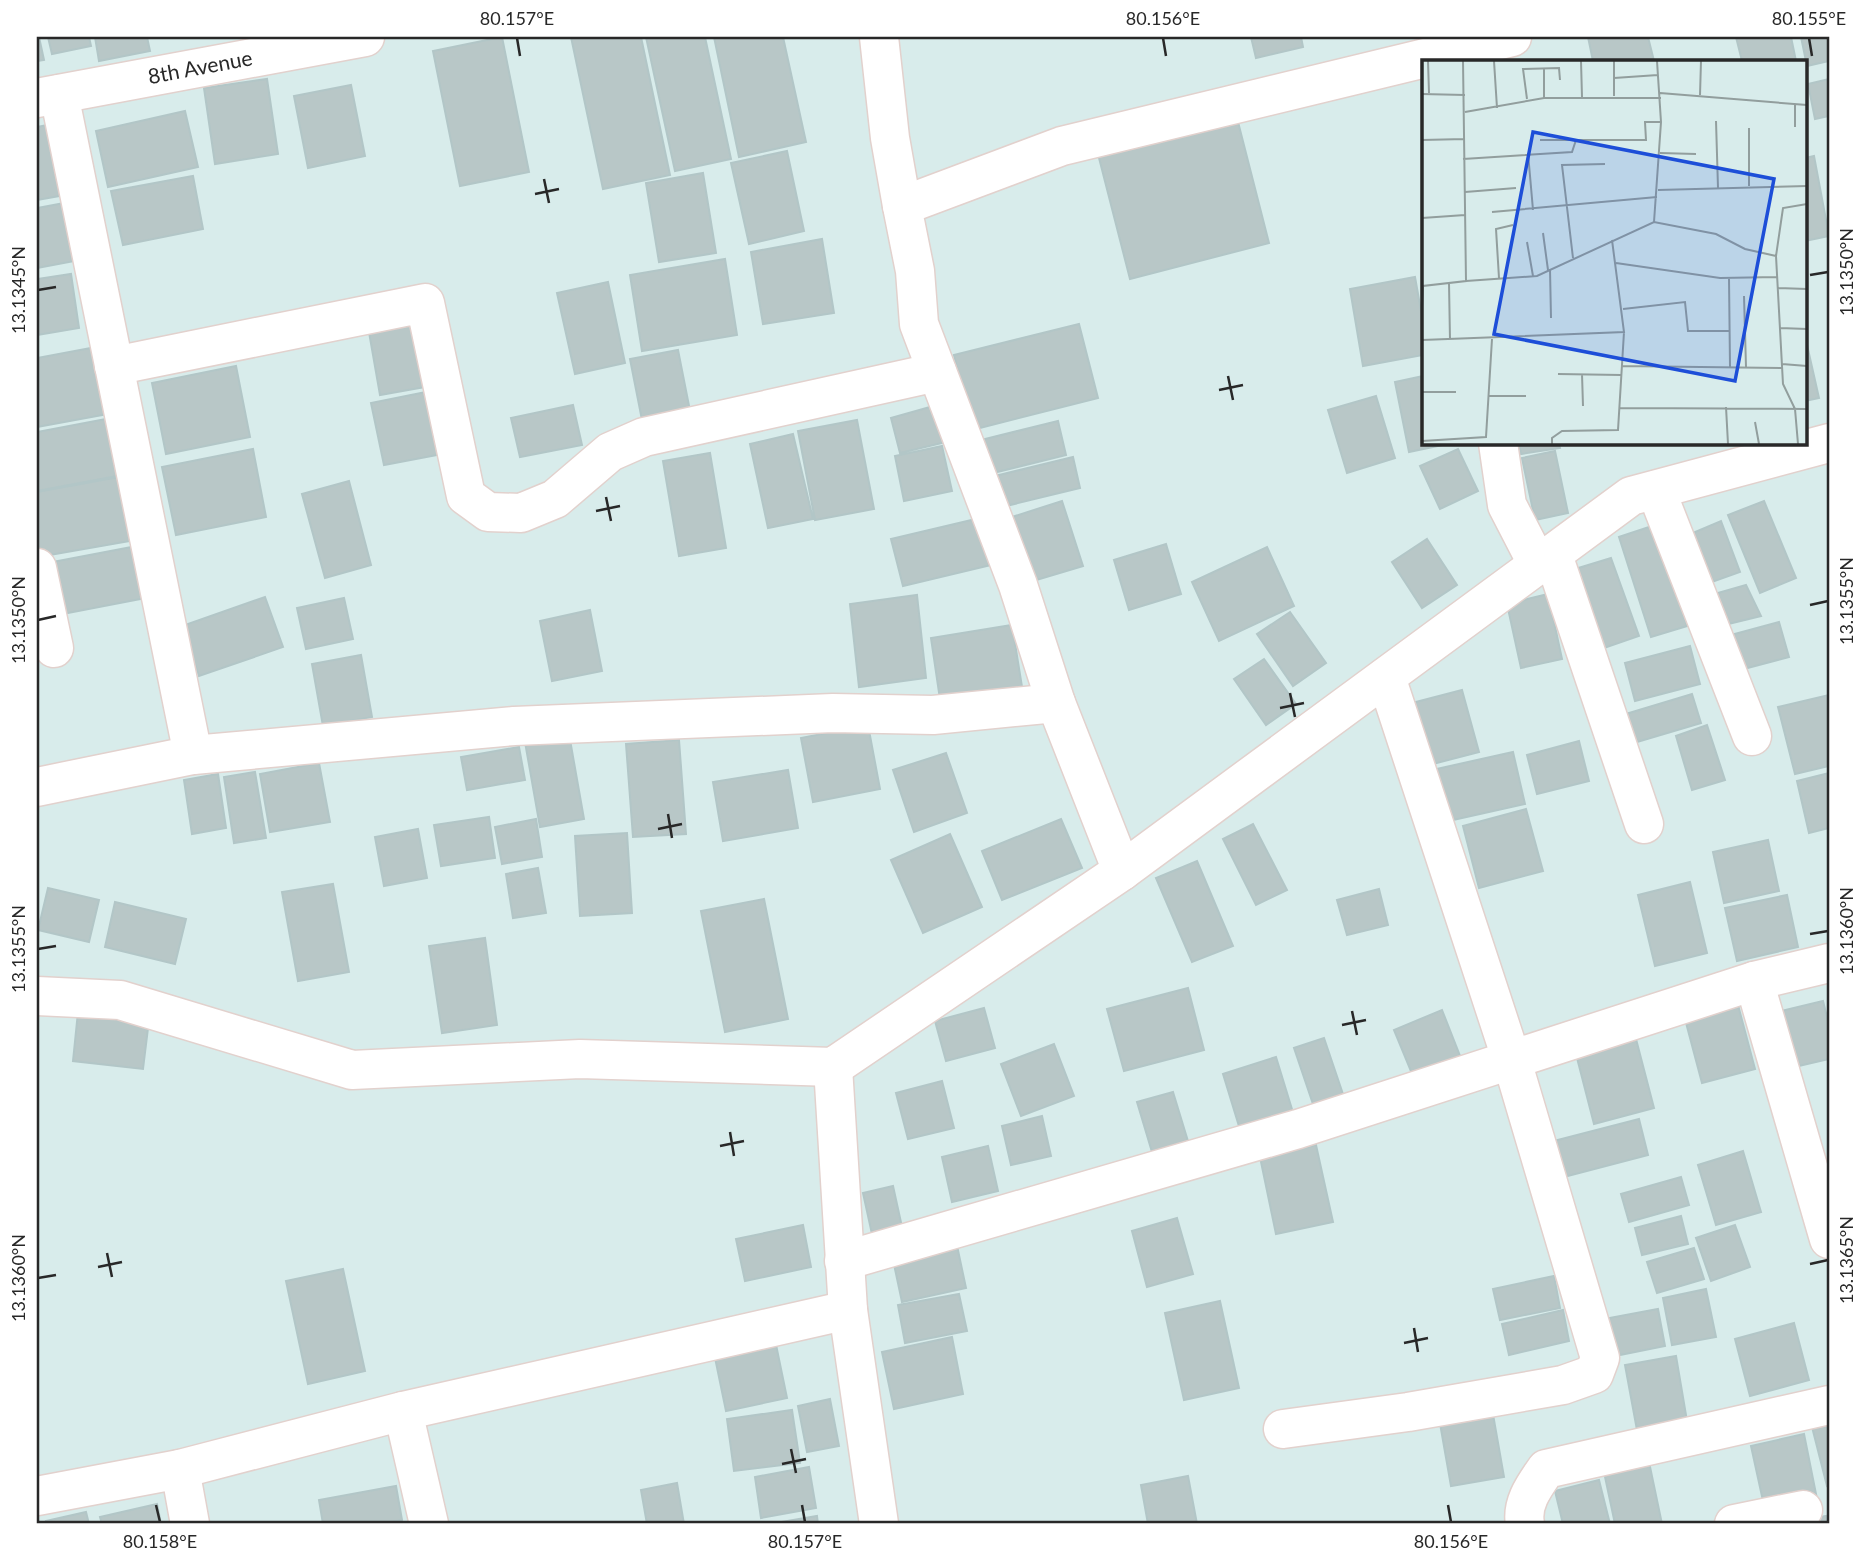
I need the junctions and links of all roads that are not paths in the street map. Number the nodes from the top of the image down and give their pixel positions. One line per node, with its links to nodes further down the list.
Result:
1 (365, 37): 4 (street, 8th Avenue)
2 (879, 37): 5 (street)
3 (1512, 37): 5 (street)
4 (48, 96): 6 (street)
5 (902, 206): 7 (street)
6 (114, 366): 7 (street); 17 (street)
7 (937, 372): 15 (street)
8 (1829, 443): 10 (street)
9 (1498, 444): 11 (street)
10 (1656, 490): 11 (street); 16 (street)
11 (1545, 560): 14 (street); 19 (street)
12 (37, 568): 13 (street)
13 (54, 648)
14 (1386, 677): 20 (street); 24 (street)
15 (1056, 703): 17 (street); 20 (street)
16 (1752, 736)
17 (193, 755): 18 (street)
18 (37, 787)
19 (1644, 824)
20 (1122, 871): 25 (street)
21 (1829, 963): 22 (street)
22 (1754, 981): 24 (street); 26 (street)
23 (37, 996): 25 (street)
24 (1512, 1061): 27 (street); 31 (street)
25 (833, 1067): 27 (street)
26 (1829, 1239)
27 (844, 1261): 28 (street)
28 (848, 1310): 30 (street); 37 (street)
29 (1829, 1405): 38 (street)
30 (403, 1410): 32 (street); 36 (street)
31 (1283, 1429)
32 (180, 1469): 33 (street); 35 (street)
33 (37, 1496)
34 (1803, 1510): 39 (street)
35 (190, 1524)
36 (429, 1524)
37 (879, 1524)
38 (1525, 1524)
39 (1734, 1524)

